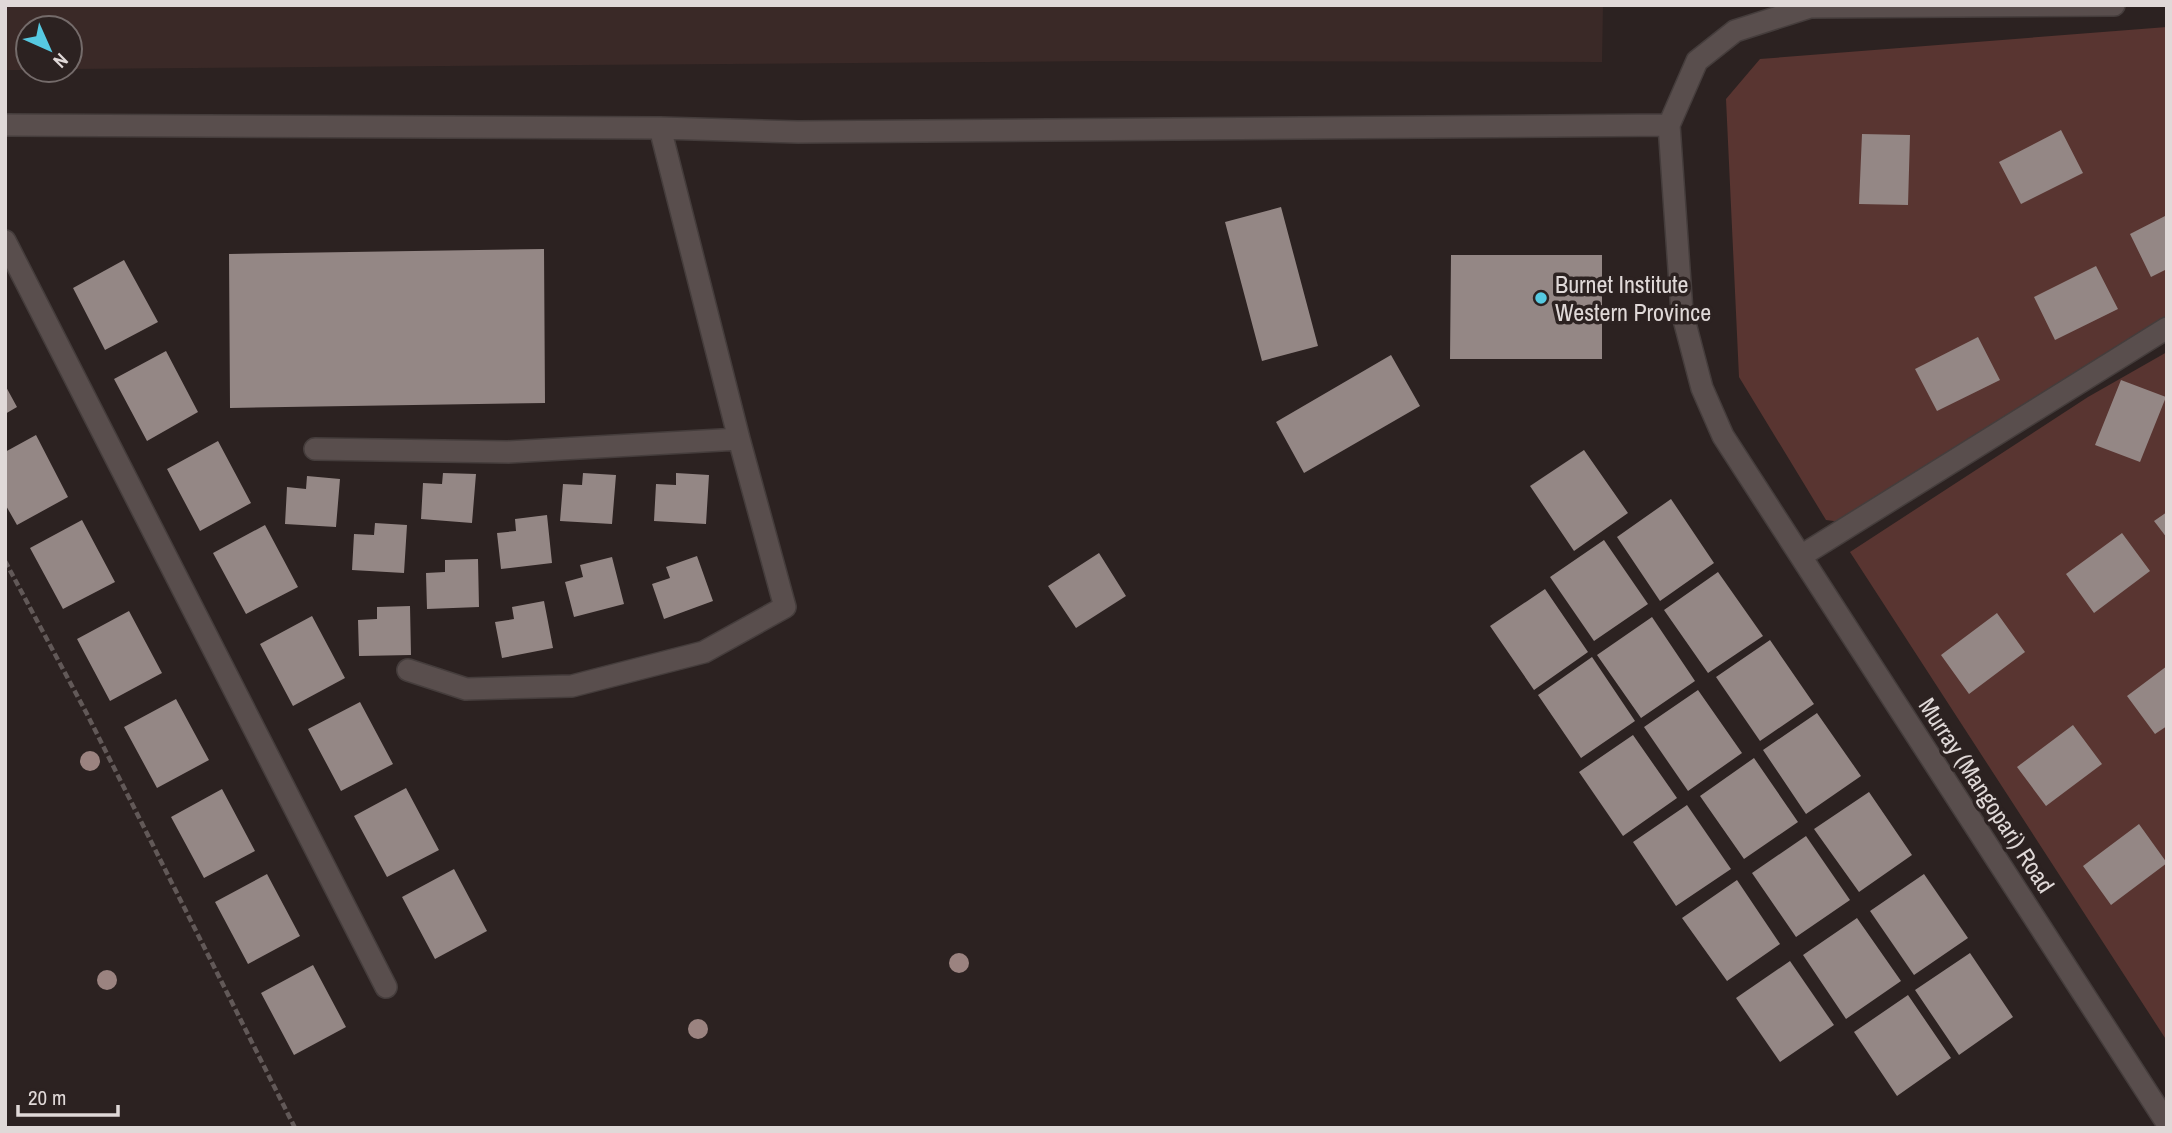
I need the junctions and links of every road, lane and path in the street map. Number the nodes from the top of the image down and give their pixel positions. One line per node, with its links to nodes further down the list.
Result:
1 (2114, 5): 3 (street)
2 (5, 125): 4 (street)
3 (1669, 125): 4 (street); 9 (street, Murray (Mangopari) Road)
4 (660, 128): 7 (street)
5 (5, 241): 12 (street)
6 (2167, 328): 9 (street)
7 (739, 439): 8 (street); 11 (street)
8 (315, 449)
9 (1801, 556): 13 (street, Murray (Mangopari) Road)
10 (5, 561): 14 (path)
11 (408, 670)
12 (386, 987)
13 (2166, 1120)
14 (295, 1128)

